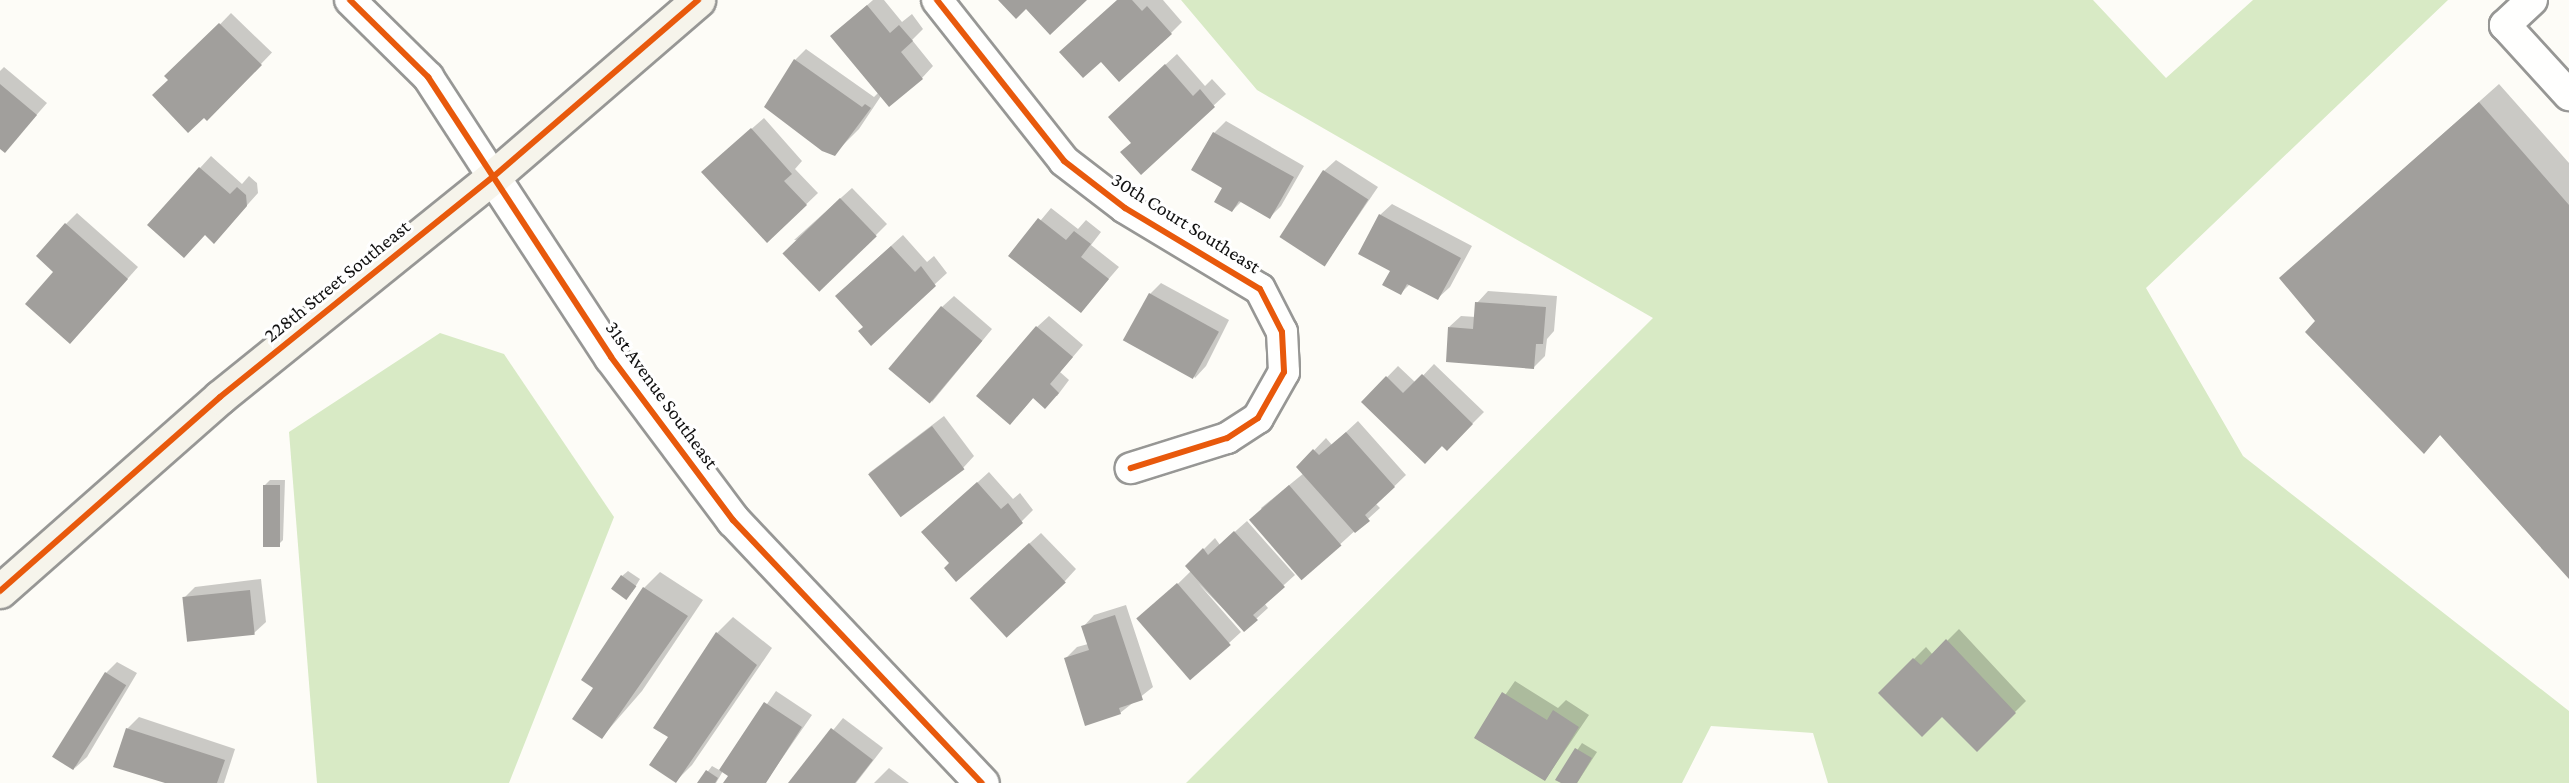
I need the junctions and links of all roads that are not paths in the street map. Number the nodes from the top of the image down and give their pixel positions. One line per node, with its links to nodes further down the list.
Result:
1 (350, 0): 6 (street, 31st Avenue Southeast)
2 (698, 0): 6 (main road, 228th Street Southeast)
3 (937, 0): 7 (street, 30th Court Southeast)
4 (2532, 0): 5 (street)
5 (2569, 95)
6 (493, 177): 8 (main road, 228th Street Southeast); 9 (street, 31st Avenue Southeast)
7 (1131, 468)
8 (0, 591)
9 (982, 783)

